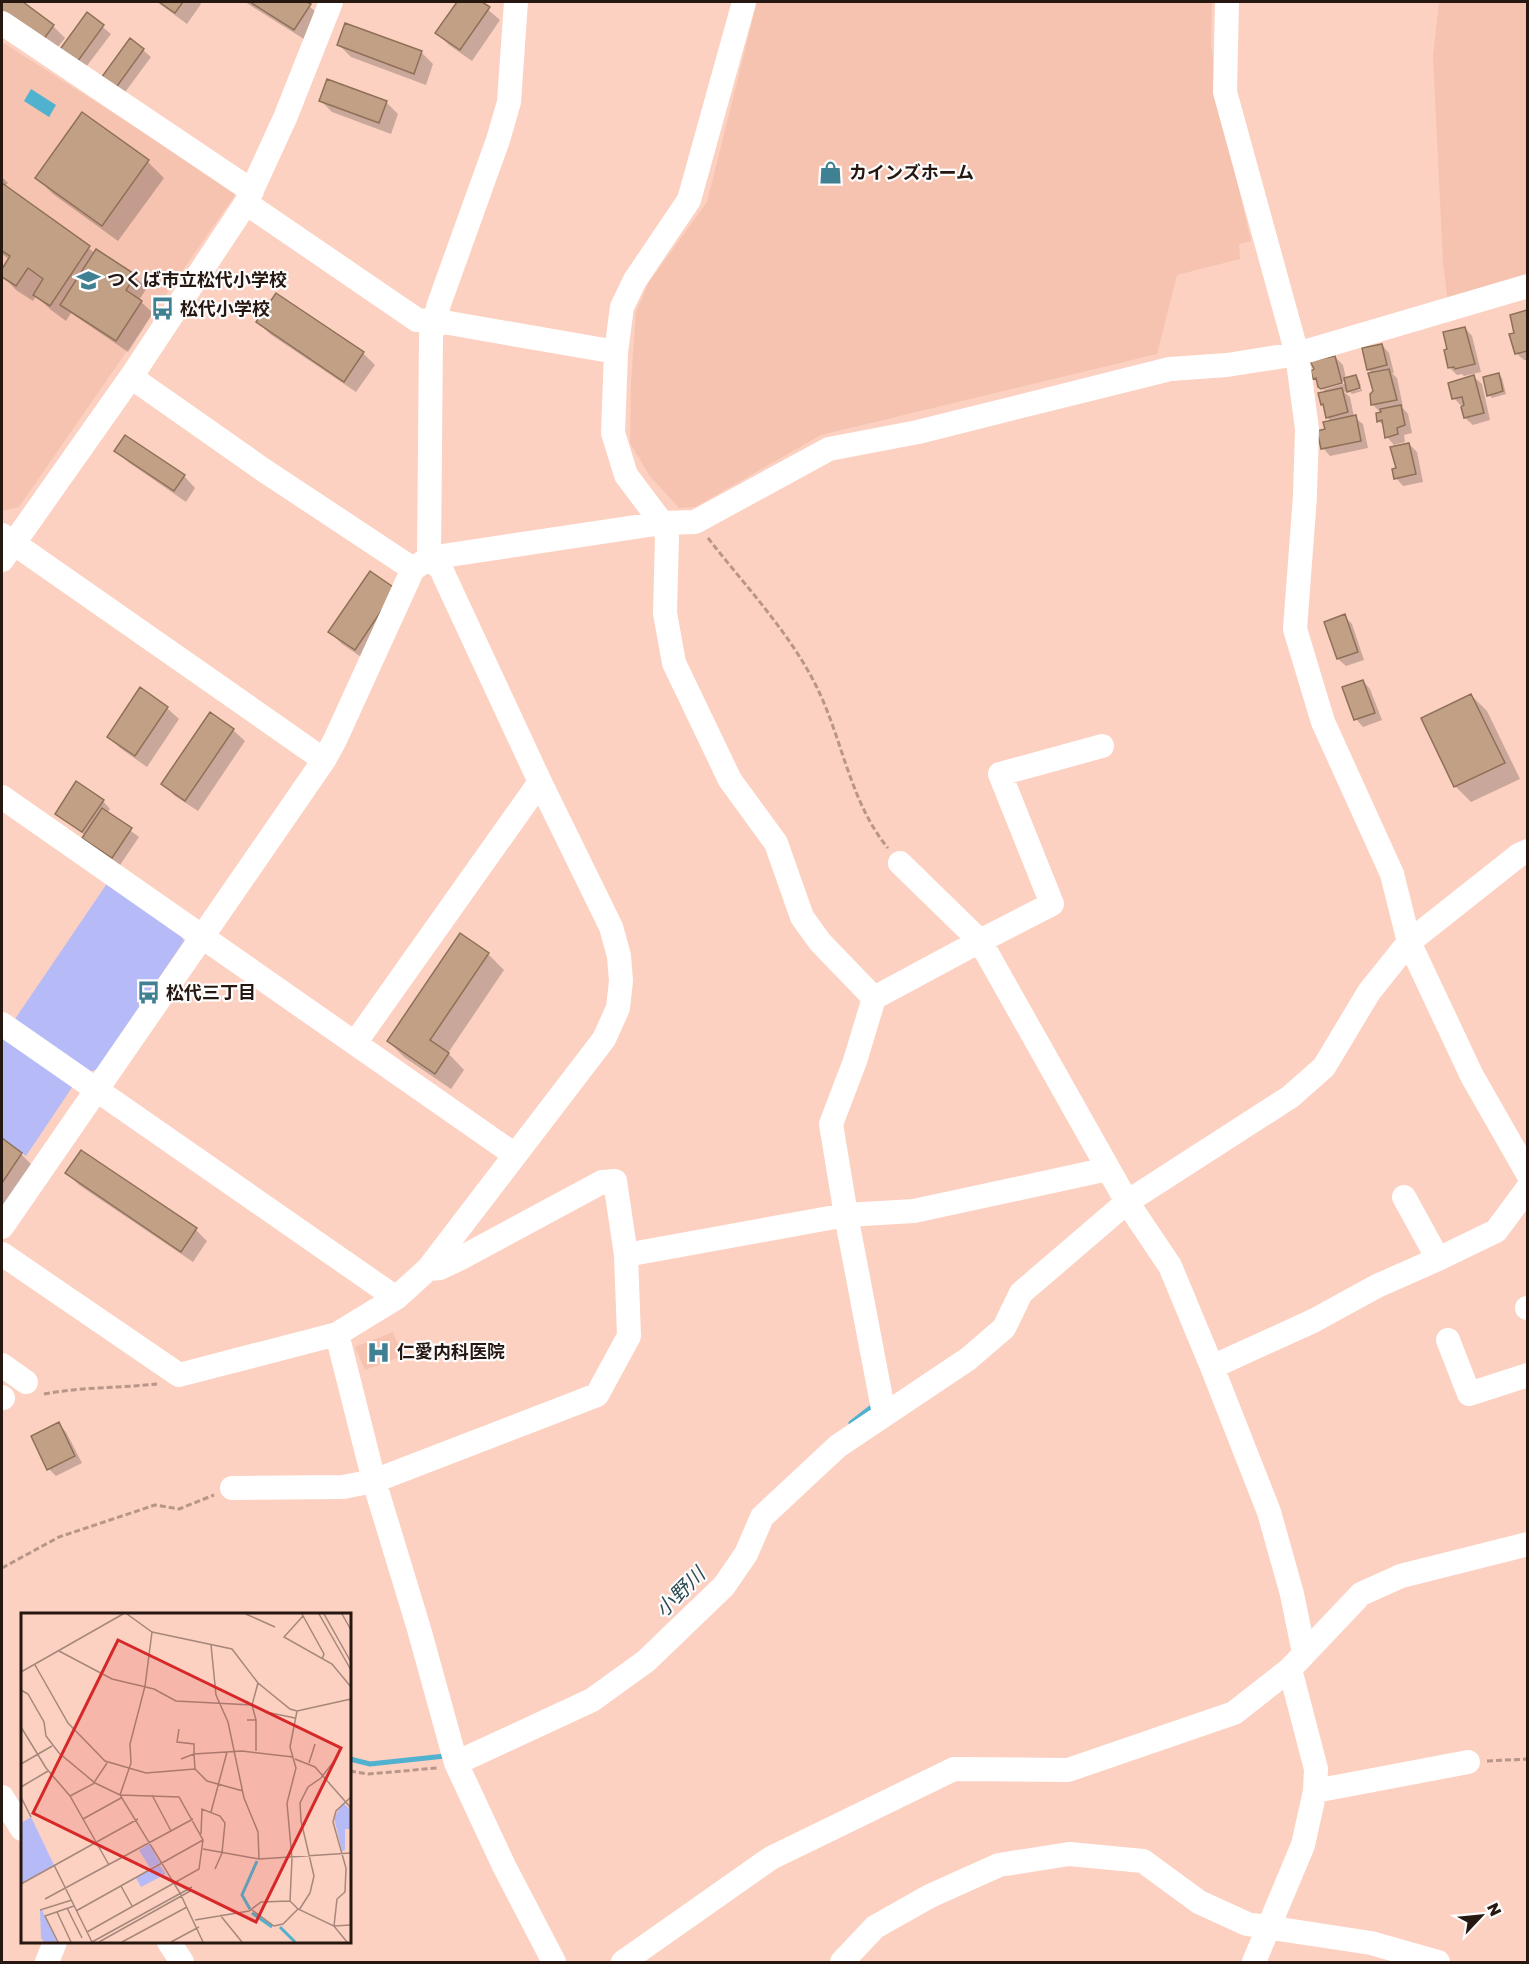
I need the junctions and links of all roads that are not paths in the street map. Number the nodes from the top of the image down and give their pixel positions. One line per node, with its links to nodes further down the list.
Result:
1 (331, 2): 6 (street)
2 (516, 2): 8 (street)
3 (744, 2): 9 (street)
4 (1227, 2): 10 (street)
5 (2, 23): 6 (street)
6 (249, 197): 8 (street); 11 (street)
7 (1527, 286): 10 (street)
8 (434, 322): 9 (street); 14 (street)
9 (616, 352): 12 (street)
10 (1297, 354): 12 (street); 23 (street)
11 (131, 377): 13 (street); 14 (street)
12 (662, 523): 14 (street); 24 (street)
13 (5, 546): 16 (street)
14 (421, 564): 16 (street); 17 (street)
15 (1102, 746): 22 (street)
16 (324, 760): 21 (street)
17 (540, 782): 26 (street); 28 (street)
18 (2, 797): 21 (street)
19 (1527, 851): 23 (street)
20 (900, 863): 22 (street)
21 (201, 936): 26 (street); 27 (street)
22 (980, 941): 24 (street); 29 (street)
23 (1410, 942): 30 (street); 33 (street)
24 (874, 998): 34 (street)
25 (2, 1024): 27 (street)
26 (355, 1043): 28 (street)
27 (96, 1090): 35 (street); 40 (street)
28 (515, 1155): 39 (street)
29 (1108, 1169): 33 (street); 34 (street)
30 (1527, 1174)
31 (1527, 1188): 38 (street)
32 (1404, 1197): 38 (street)
33 (1127, 1202): 44 (street); 47 (street)
34 (846, 1215): 37 (street); 47 (street)
35 (2, 1227)
36 (2, 1254): 41 (street)
37 (626, 1255): 39 (street); 48 (street)
38 (1438, 1259): 44 (street)
39 (428, 1269): 40 (street)
40 (396, 1298): 41 (street)
41 (337, 1334): 48 (street)
42 (1448, 1341): 45 (street)
43 (2, 1365): 46 (street)
44 (1212, 1367): 51 (street)
45 (1527, 1375)
46 (33, 1388)
47 (884, 1414): 53 (street)
48 (374, 1481): 49 (street); 53 (street)
49 (232, 1488)
50 (1527, 1544): 51 (street)
51 (1298, 1661): 54 (street); 63 (street)
52 (1467, 1762): 54 (street)
53 (456, 1763): 62 (street)
54 (1315, 1791): 57 (street)
55 (2, 1797): 56 (street)
56 (21, 1827)
57 (1269, 1928): 64 (street); 65 (street); 66 (street)
58 (54, 1943): 60 (street)
59 (170, 1943): 61 (street)
60 (47, 1962)
61 (182, 1962)
62 (554, 1962)
63 (624, 1962)
64 (842, 1962)
65 (1254, 1962)
66 (1438, 1962)

